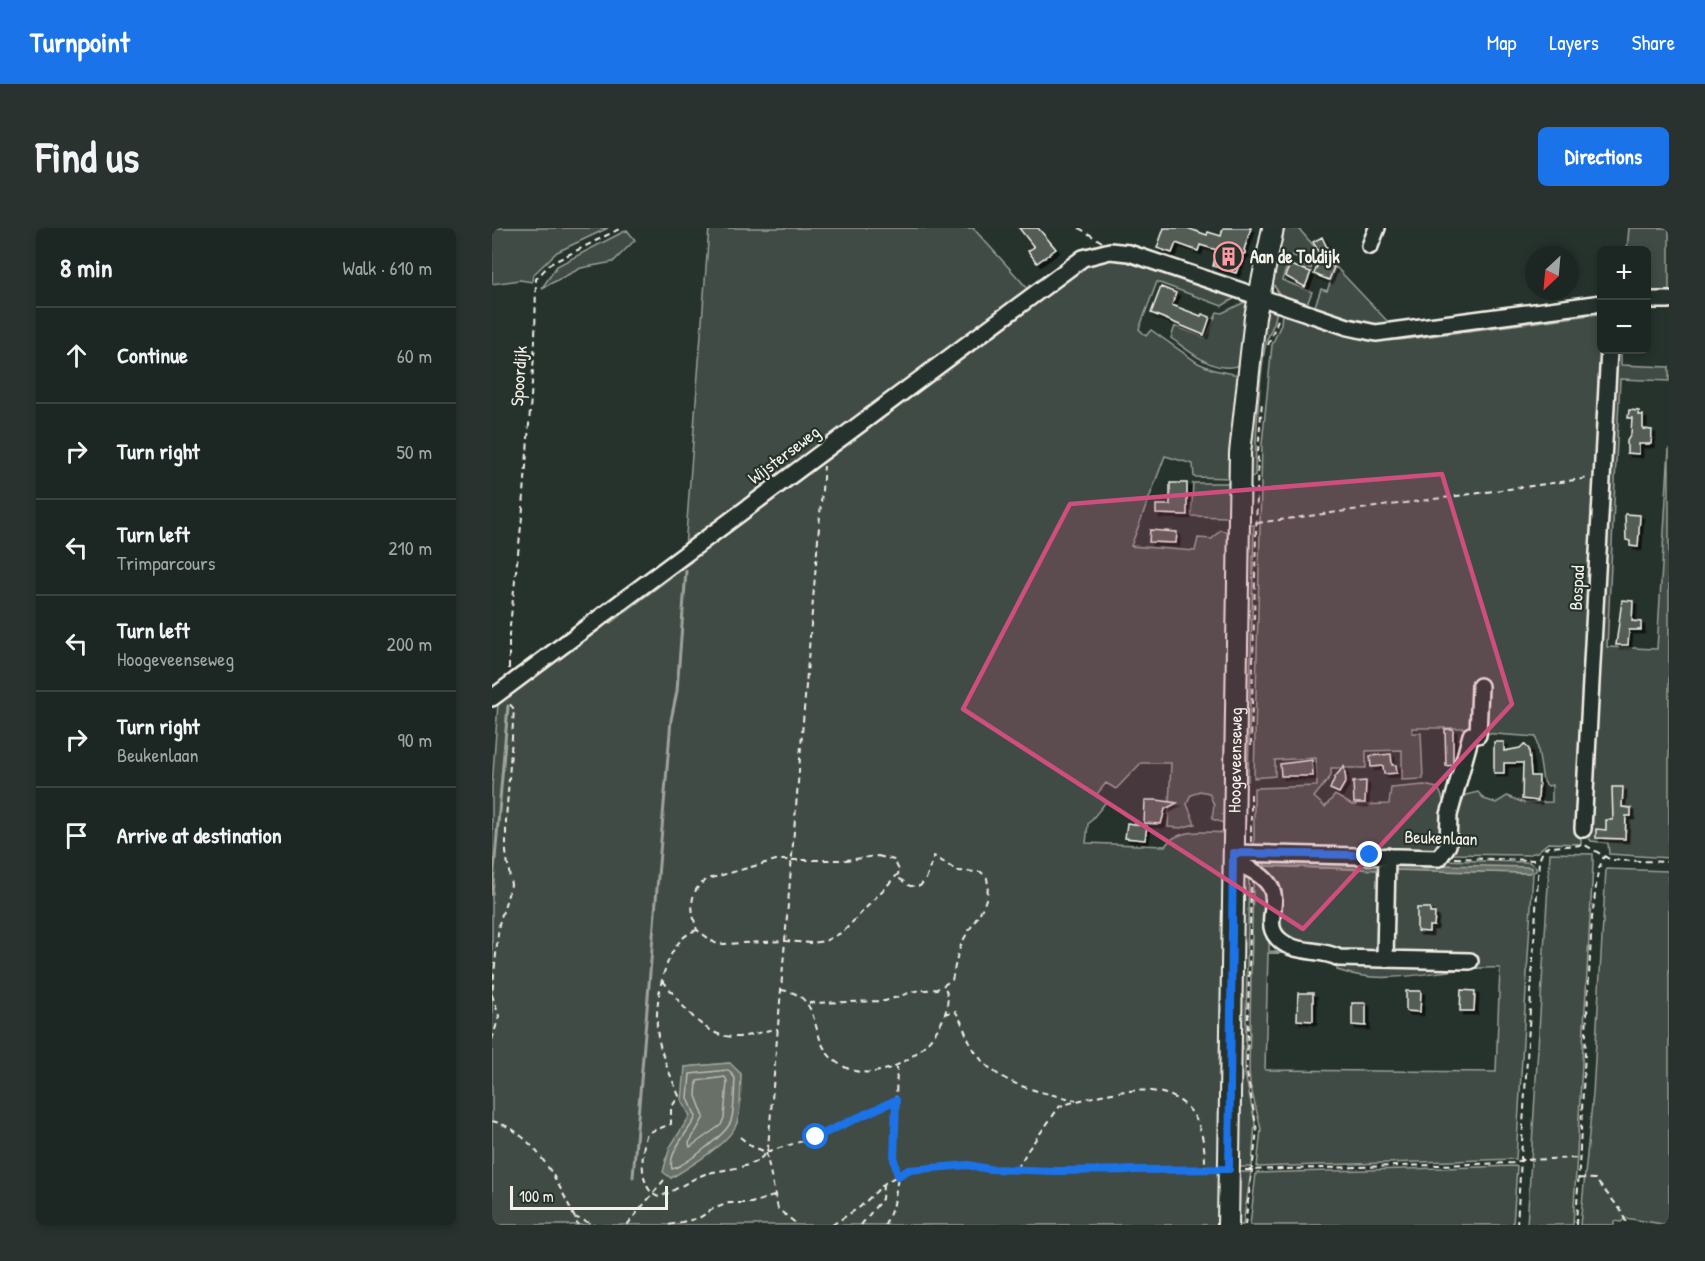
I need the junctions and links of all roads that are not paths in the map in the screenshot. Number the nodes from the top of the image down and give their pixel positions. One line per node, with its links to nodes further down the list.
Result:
1 (1273, 228): 4 (main road, Hoogeveenseweg)
2 (1377, 228): 3 (street)
3 (1370, 246)
4 (1267, 299): 7 (street, Wijsterseweg); 10 (street, Wijsterseweg); 13 (main road, Hoogeveenseweg)
5 (1651, 300): 6 (street)
6 (1669, 300)
7 (1597, 304)
8 (1609, 354): 11 (street, Bospad)
9 (1480, 686): 12 (street, Beukenlaan)
10 (502, 690)
11 (1583, 829)
12 (1387, 856): 13 (street, Beukenlaan); 14 (street)
13 (1242, 859): 14 (street); 16 (main road, Hoogeveenseweg)
14 (1385, 958): 15 (street)
15 (1470, 961)
16 (1228, 1225)

